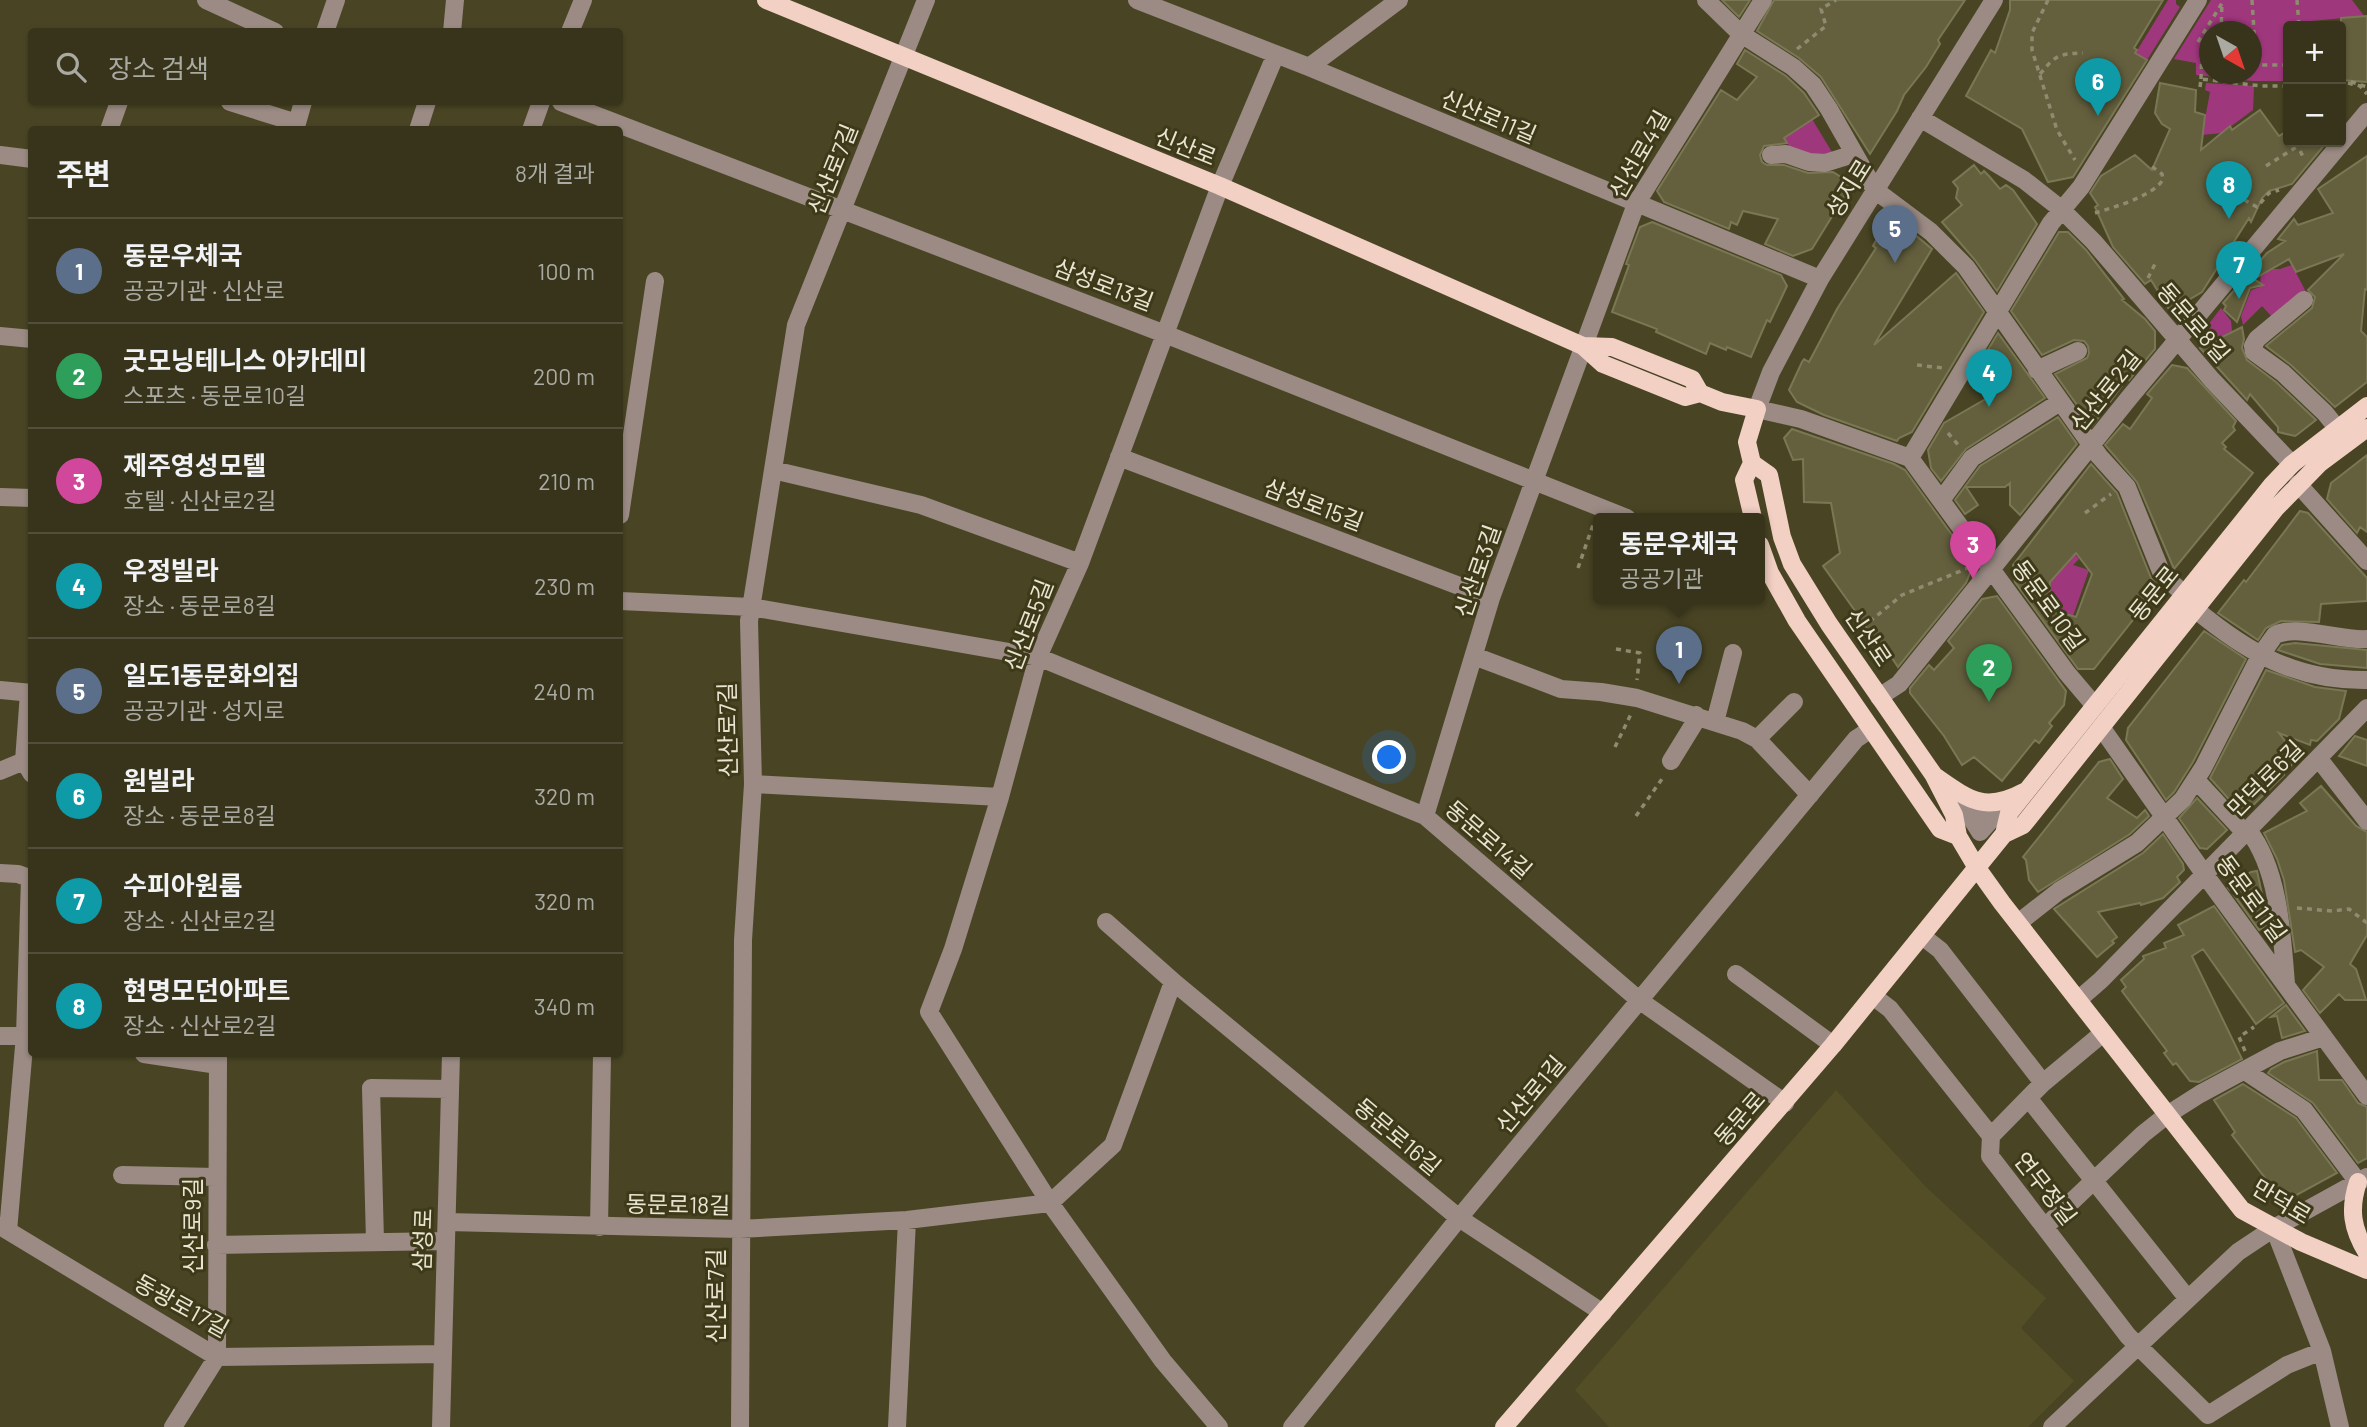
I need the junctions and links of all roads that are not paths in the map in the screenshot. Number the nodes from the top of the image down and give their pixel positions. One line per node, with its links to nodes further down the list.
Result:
1 (206, 0): 13 (street)
2 (337, 0): 15 (street)
3 (455, 0): 16 (street)
4 (583, 0): 17 (street)
5 (766, 0): 20 (main road, 신산로)
6 (926, 0): 20 (street, 신산로7길)
7 (1137, 0): 19 (street, 신산로11길)
8 (1399, 0): 21 (street)
9 (1706, 0): 18 (street)
10 (1763, 0): 18 (street, 신선로4길)
11 (1994, 0): 29 (street, 성지로)
12 (2198, 0): 42 (street)
13 (225, 3): 14 (street)
14 (266, 28)
15 (326, 28)
16 (452, 28)
17 (572, 28)
18 (1741, 34): 34 (street); 40 (street, 신선로4길)
19 (1276, 54): 21 (street, 신산로11길); 38 (street, 신산로5길)
20 (904, 57): 38 (main road, 신산로); 41 (street, 신산로7길)
21 (1309, 67): 40 (street, 신산로11길)
22 (118, 105): 30 (street)
23 (238, 105): 31 (street)
24 (302, 105): 31 (street)
25 (427, 105): 32 (street)
26 (540, 105): 33 (street)
27 (569, 105): 41 (street, 삼성로13길)
28 (2367, 113): 50 (street, 신산로2길)
29 (1920, 118): 39 (street, 성지로); 42 (street, 동문로8길)
30 (110, 126)
31 (296, 126)
32 (419, 126)
33 (532, 126)
34 (1854, 154): 36 (street); 39 (street)
35 (0, 155): 37 (street)
36 (1771, 155)
37 (28, 158)
38 (1220, 186): 47 (street, 신산로5길); 51 (main road, 신산로)
39 (1875, 190): 43 (street, 성지로); 46 (street)
40 (1636, 204): 43 (street, 신산로11길); 51 (street, 신선로4길)
41 (842, 209): 47 (street, 삼성로13길); 64 (street, 신산로7길)
42 (2062, 209): 46 (street); 50 (street, 동문로8길)
43 (1820, 279): 56 (street, 성지로)
44 (655, 281): 67 (street)
45 (2304, 300): 57 (street)
46 (1998, 310): 53 (street); 61 (street)
47 (1165, 334): 60 (street, 신산로5길); 65 (street, 삼성로13길)
48 (0, 336): 49 (street)
49 (28, 339)
50 (2178, 340): 59 (street, 신산로2길); 63 (street, 동문로8길)
51 (1583, 346): 56 (main road, 신산로); 65 (street, 신산로3길)
52 (2078, 351): 53 (street)
53 (2037, 370): 54 (street)
54 (2060, 402): 59 (street); 70 (street)
55 (2367, 406): 57 (main road, 동문로)
56 (1757, 409): 61 (street); 62 (main road)
57 (2337, 428): 63 (main road, 동문로)
58 (2366, 431): 66 (main road, 동문로)
59 (2091, 446): 76 (street, 신산로2길); 77 (street)
60 (1119, 457): 75 (street, 신산로5길); 78 (street, 삼성로15길)
61 (1910, 458): 70 (street, 동문로10길)
62 (1752, 463): 72 (main road); 90 (main road, 신산로)
63 (2292, 464): 77 (main road, 동문로)
64 (773, 470): 75 (street); 80 (street, 신산로7길)
65 (1534, 481): 71 (street, 삼성로13길); 78 (street, 신산로3길)
66 (2298, 484): 74 (street); 81 (main road, 동문로)
67 (623, 495)
68 (0, 497): 69 (street)
69 (28, 498)
70 (1942, 499): 76 (street, 동문로10길)
71 (1615, 513)
72 (1752, 513)
73 (1765, 559): 97 (main road, 신산로)
74 (2367, 561)
75 (1080, 563): 86 (street, 신산로5길)
76 (1993, 569): 90 (street, 신산로2길); 92 (street, 동문로10길)
77 (2184, 594): 92 (main road, 동문로)
78 (1491, 598): 84 (street, 신산로3길)
79 (623, 601): 80 (street, 동문로14길)
80 (751, 607): 86 (street, 동문로14길); 105 (street, 신산로7길)
81 (2195, 609): 85 (street); 96 (main road, 동문로)
82 (2367, 639): 85 (street)
83 (1733, 653): 95 (street)
84 (1474, 656): 94 (street); 109 (street, 신산로3길)
85 (2260, 656): 87 (street); 104 (street)
86 (1038, 657): 108 (street, 신산로5길); 109 (street, 동문로14길)
87 (2367, 680)
88 (0, 690): 89 (street)
89 (28, 693)
90 (1880, 697): 103 (main road, 신산로)
91 (1794, 702): 98 (street)
92 (2095, 706): 106 (main road, 동문로)
93 (2367, 708): 99 (street, 만덕로6길)
94 (1696, 715): 95 (street); 100 (street)
95 (1715, 722): 98 (street)
96 (2101, 727): 110 (street, 동문로11길); 113 (main road, 동문로)
97 (1871, 729): 107 (street, 신산로1길); 114 (main road, 신산로)
98 (1757, 739): 107 (street)
99 (2319, 759): 111 (street); 112 (street, 만덕로6길)
100 (1671, 761)
101 (28, 768): 102 (street)
102 (0, 771)
103 (1933, 774): 106 (main road); 114 (main road, 신산로)
104 (2196, 780): 110 (street); 112 (street)
105 (753, 784): 108 (street); 157 (street, 신산로7길)
106 (2027, 790): 113 (main road, 동문로)
107 (1810, 795): 126 (street, 신산로1길)
108 (1000, 797): 149 (street, 신산로5길)
109 (1426, 816): 126 (street, 동문로14길)
110 (2164, 817): 117 (street, 동문로11길); 120 (street)
111 (2367, 821)
112 (2247, 832): 117 (street, 만덕로6길); 124 (street)
113 (2004, 834): 115 (main road, 동문로)
114 (1958, 835): 115 (main road, 신산로)
115 (1977, 868): 120 (main road, 만덕로); 121 (main road, 동문로)
116 (0, 873): 118 (street)
117 (2205, 875): 124 (street, 동문로11길); 127 (street, 만덕로6길)
118 (28, 878)
119 (1106, 922): 123 (street, 동문로16길)
120 (2018, 923): 127 (main road, 만덕로)
121 (1922, 936): 125 (main road, 동문로); 138 (street)
122 (1737, 974): 132 (street)
123 (1173, 982): 149 (street); 150 (street, 동문로16길)
124 (2286, 986): 131 (street, 동문로11길)
125 (1872, 996): 132 (main road, 동문로); 144 (street, 연무정길)
126 (1639, 1000): 142 (street, 동문로14길); 150 (street, 신산로1길)
127 (2078, 1000): 128 (main road, 만덕로)
128 (2103, 1033): 138 (street); 143 (main road, 만덕로)
129 (0, 1036): 130 (street)
130 (28, 1036): 156 (street)
131 (2324, 1037): 137 (street); 140 (street, 동문로11길)
132 (1833, 1045): 142 (main road, 동문로)
133 (188, 1057): 136 (street)
134 (451, 1057): 139 (street, 삼성로)
135 (602, 1057): 154 (street)
136 (218, 1059): 146 (street, 신산로9길)
137 (2249, 1069): 143 (street); 148 (street)
138 (2043, 1083): 141 (street)
139 (450, 1088): 152 (street, 삼성로); 158 (street)
140 (2367, 1096)
141 (2029, 1099): 144 (street); 147 (street, 연무정길)
142 (1785, 1102): 164 (main road, 동문로)
143 (2167, 1115): 147 (street); 155 (main road, 만덕로)
144 (1991, 1136): 153 (street, 연무정길)
145 (122, 1175): 146 (street)
146 (216, 1177): 160 (street, 신산로9길)
147 (2093, 1179): 153 (street); 163 (street, 연무정길)
148 (2363, 1180): 155 (street); 161 (main road)
149 (1050, 1203): 151 (street, 동문로18길); 173 (street)
150 (1459, 1218): 164 (street, 동문로16길); 174 (street, 신산로1길)
151 (908, 1220): 157 (street, 동문로18길); 172 (street)
152 (447, 1222): 154 (street, 동문로18길); 159 (street, 삼성로)
153 (2046, 1226): 165 (street, 연무정길)
154 (599, 1227): 157 (street, 동문로18길)
155 (2274, 1228): 162 (main road, 만덕로); 163 (street); 166 (street)
156 (4, 1229): 168 (street, 동광로17길)
157 (739, 1229): 171 (street, 신산로7길)
158 (375, 1241): 159 (street); 160 (street)
159 (446, 1241): 167 (street, 삼성로)
160 (216, 1245): 168 (street, 신산로9길)
161 (2367, 1253)
162 (2367, 1270)
163 (2188, 1299): 165 (street)
164 (1603, 1313): 175 (main road, 동문로)
165 (2138, 1346): 166 (street, 연무정길); 176 (street)
166 (2322, 1351): 177 (street)
167 (443, 1354): 168 (street, 동광로17길); 170 (street, 삼성로)
168 (217, 1357): 169 (street)
169 (173, 1427)
170 (441, 1427)
171 (740, 1427)
172 (897, 1427)
173 (1219, 1427)
174 (1292, 1427)
175 (1504, 1427)
176 (2052, 1427)
177 (2340, 1427)

